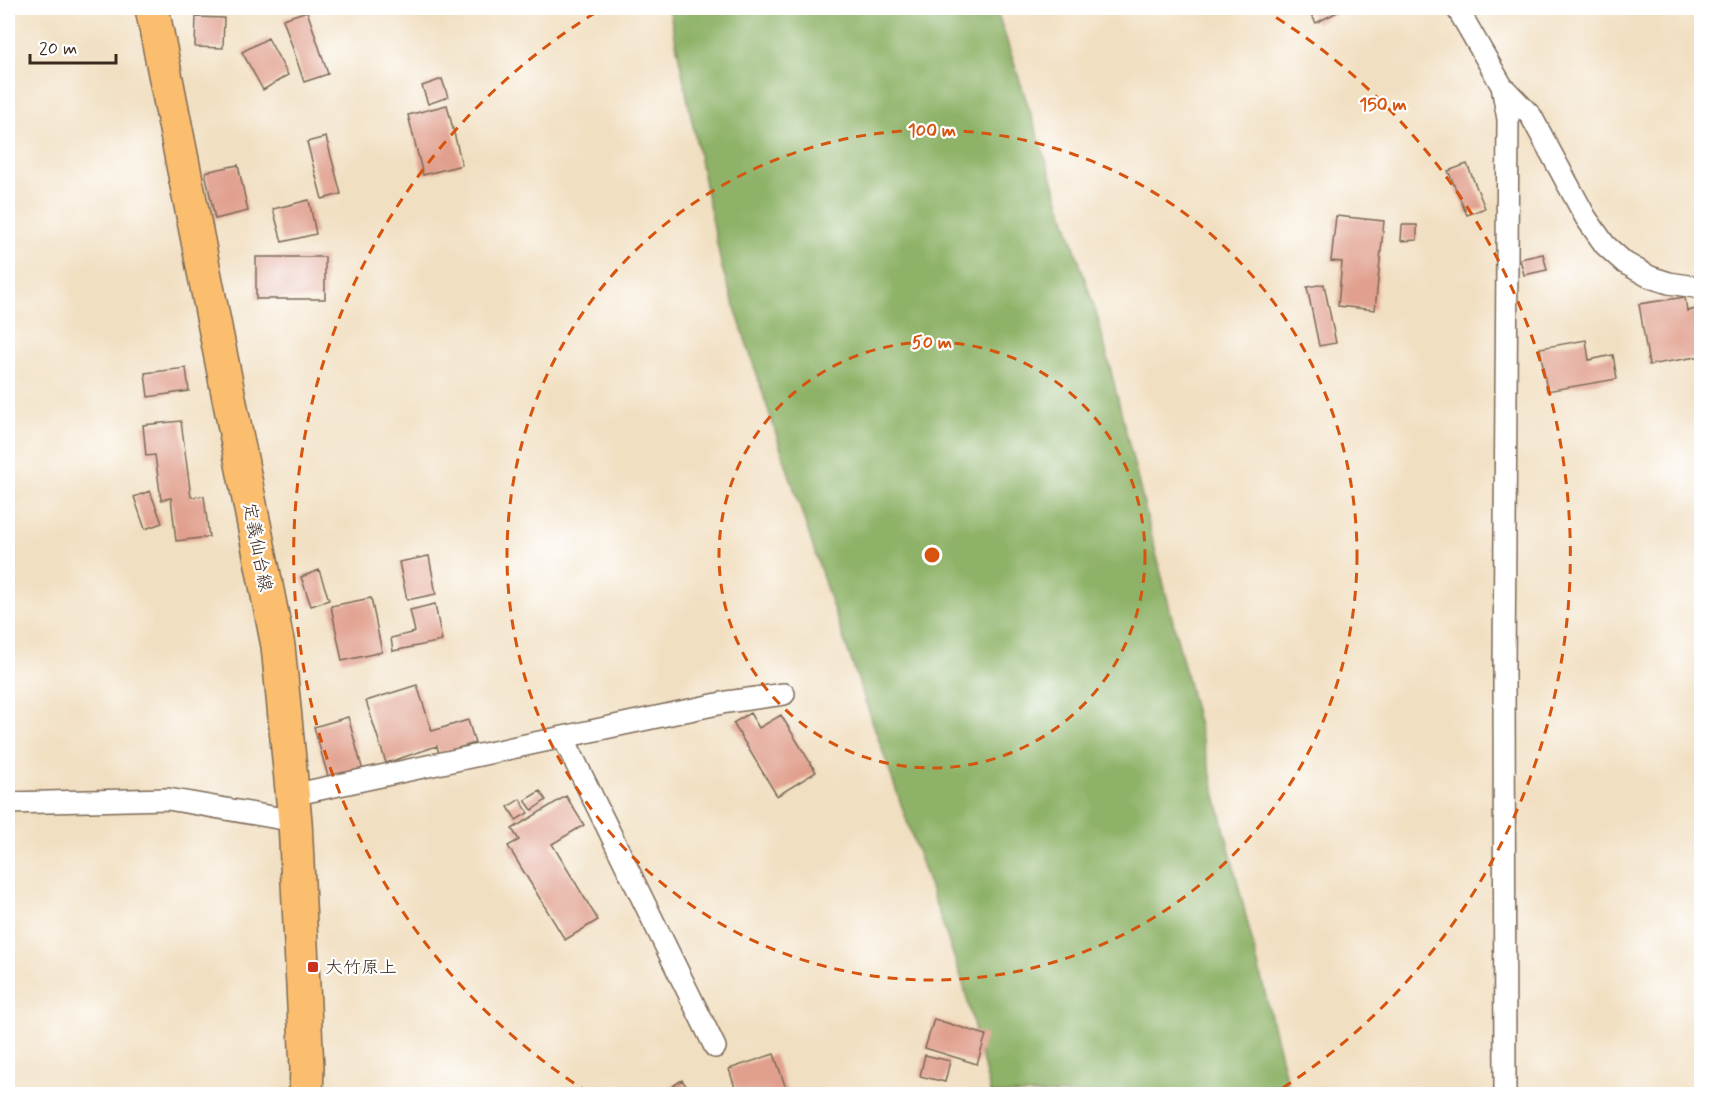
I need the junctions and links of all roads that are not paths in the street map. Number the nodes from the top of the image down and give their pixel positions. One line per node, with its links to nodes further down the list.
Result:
1 (152, 8): 8 (main road, 定義仙台線)
2 (1457, 8): 3 (street)
3 (1502, 86): 4 (street); 11 (street)
4 (1701, 288)
5 (784, 694): 6 (street)
6 (563, 737): 8 (street); 9 (street)
7 (8, 803): 8 (street)
8 (294, 808): 10 (main road, 定義仙台線)
9 (715, 1047)
10 (306, 1095)
11 (1505, 1095)

